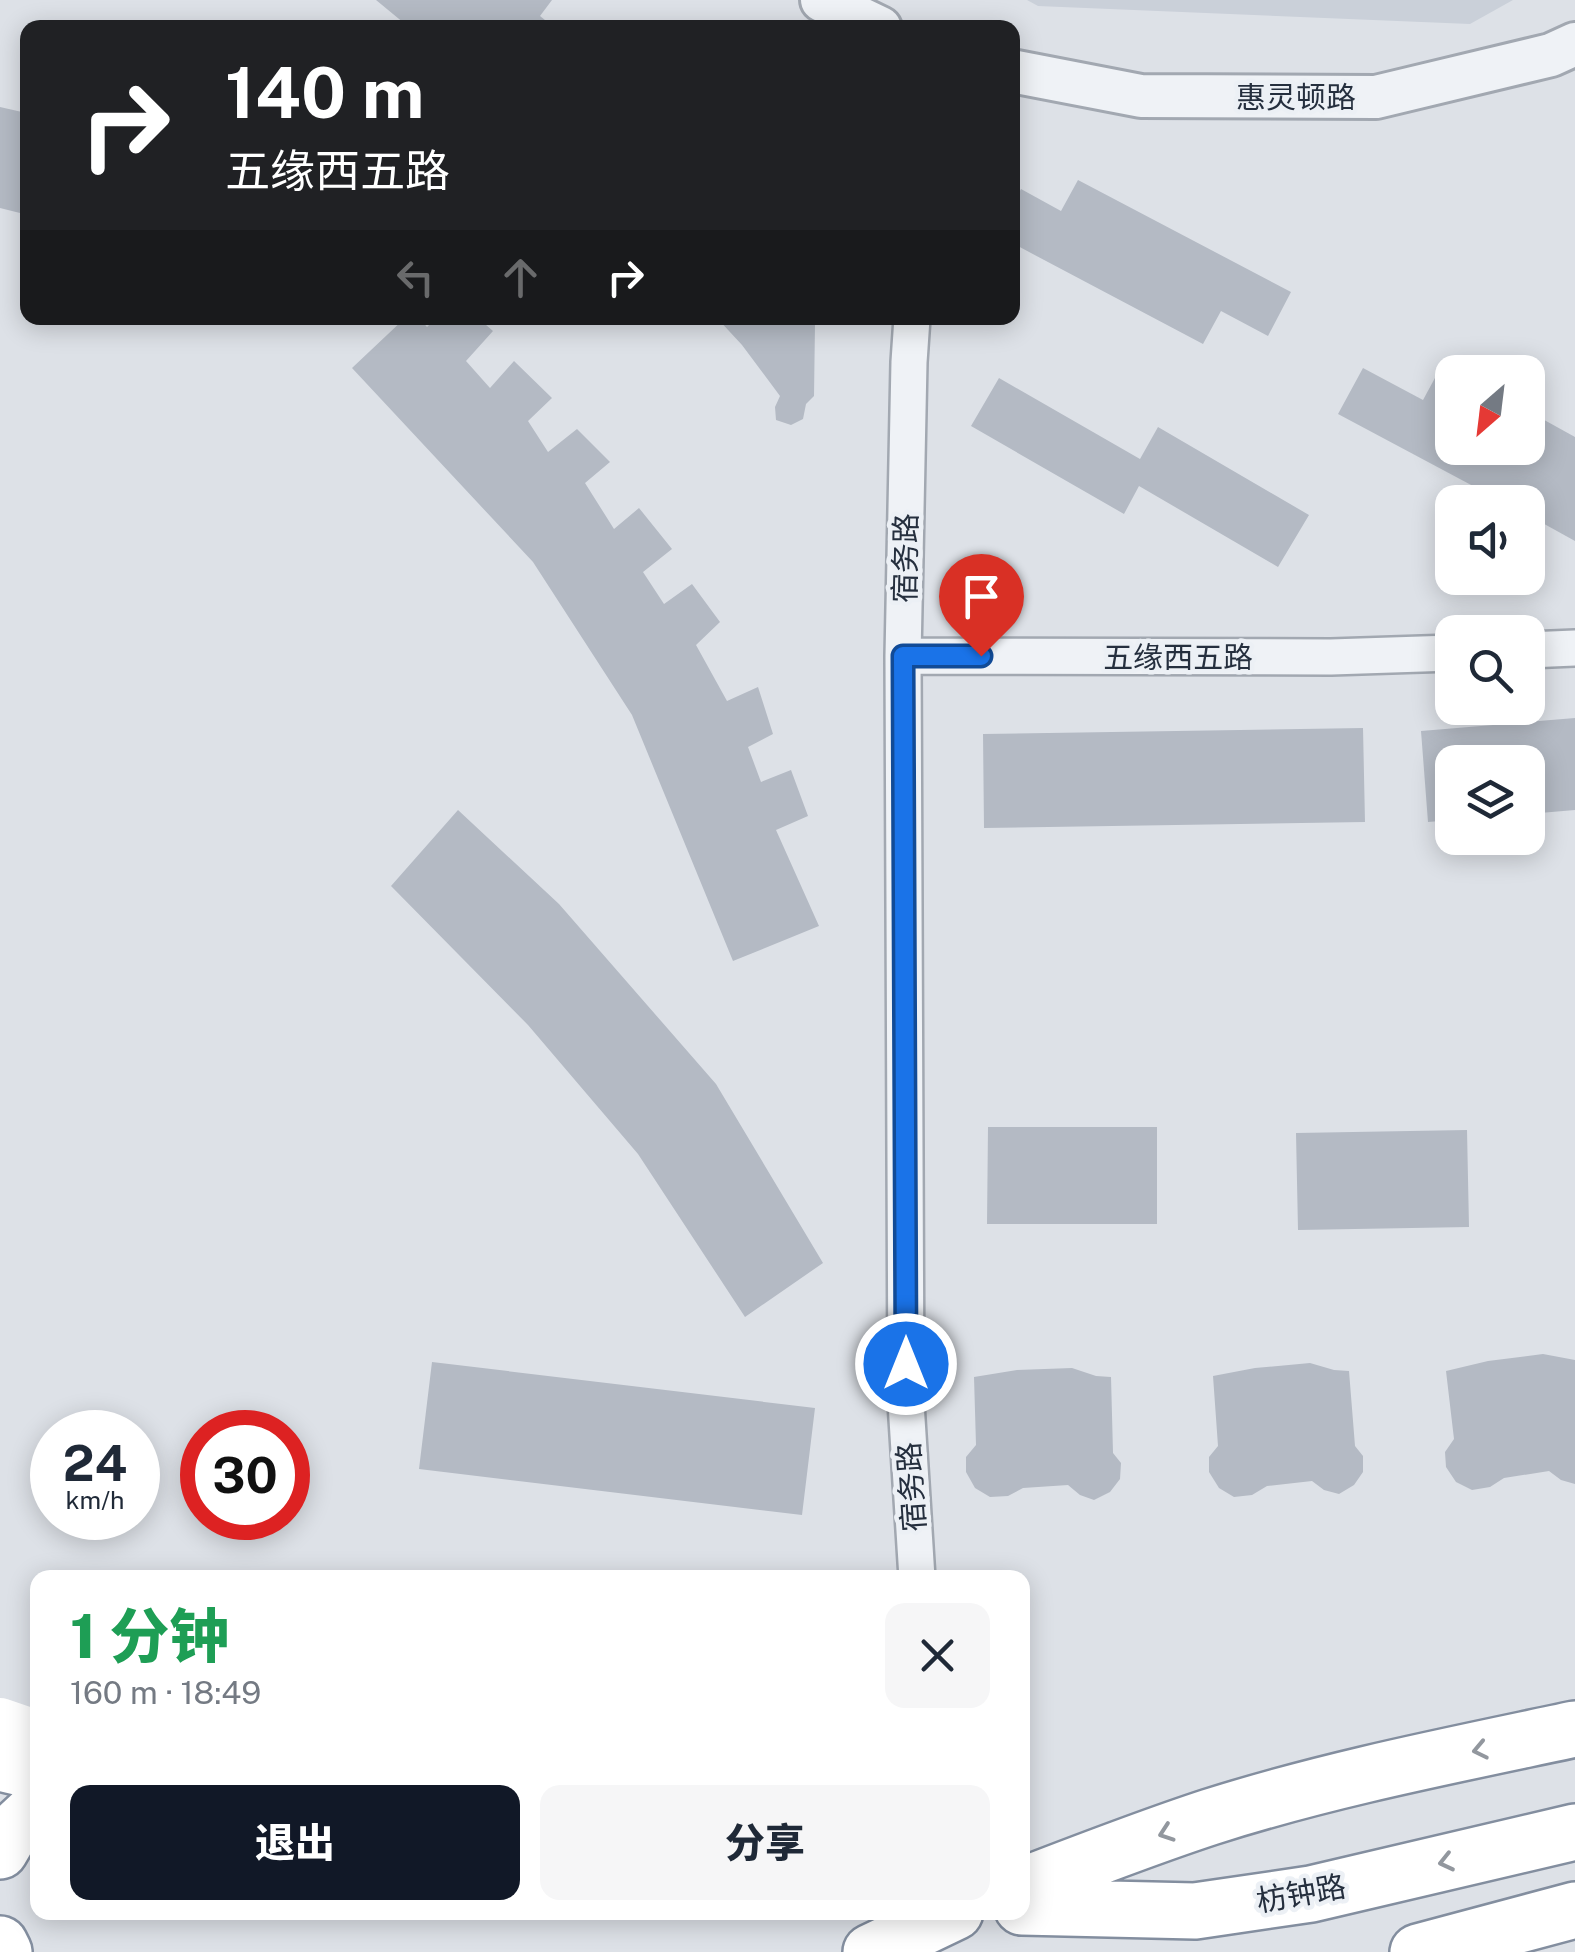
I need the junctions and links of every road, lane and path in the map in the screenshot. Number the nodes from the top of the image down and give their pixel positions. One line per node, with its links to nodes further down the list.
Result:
1 (822, 0): 2 (street)
2 (863, 20)
3 (1575, 44): 4 (street, 惠灵顿路)
4 (1020, 73)
5 (911, 325): 9 (street, 宿务路)
6 (1575, 648): 7 (street)
7 (1545, 649)
8 (1435, 653): 9 (street, 五缘西五路)
9 (903, 656): 10 (street, 宿务路)
10 (917, 1570)
11 (0, 1722): 13 (main road)
12 (1575, 1729): 19 (highway, one-way to 19)
13 (30, 1732)
14 (0, 1763): 15 (highway)
15 (30, 1770)
16 (30, 1815): 18 (highway)
17 (1575, 1832): 20 (highway, 枋钟路, one-way to 20)
18 (0, 1851)
19 (1030, 1883)
20 (1030, 1908)
21 (1575, 1910): 26 (highway)
22 (938, 1920): 25 (highway)
23 (0, 1944): 24 (highway)
24 (4, 1952)
25 (872, 1952)
26 (1418, 1952)

